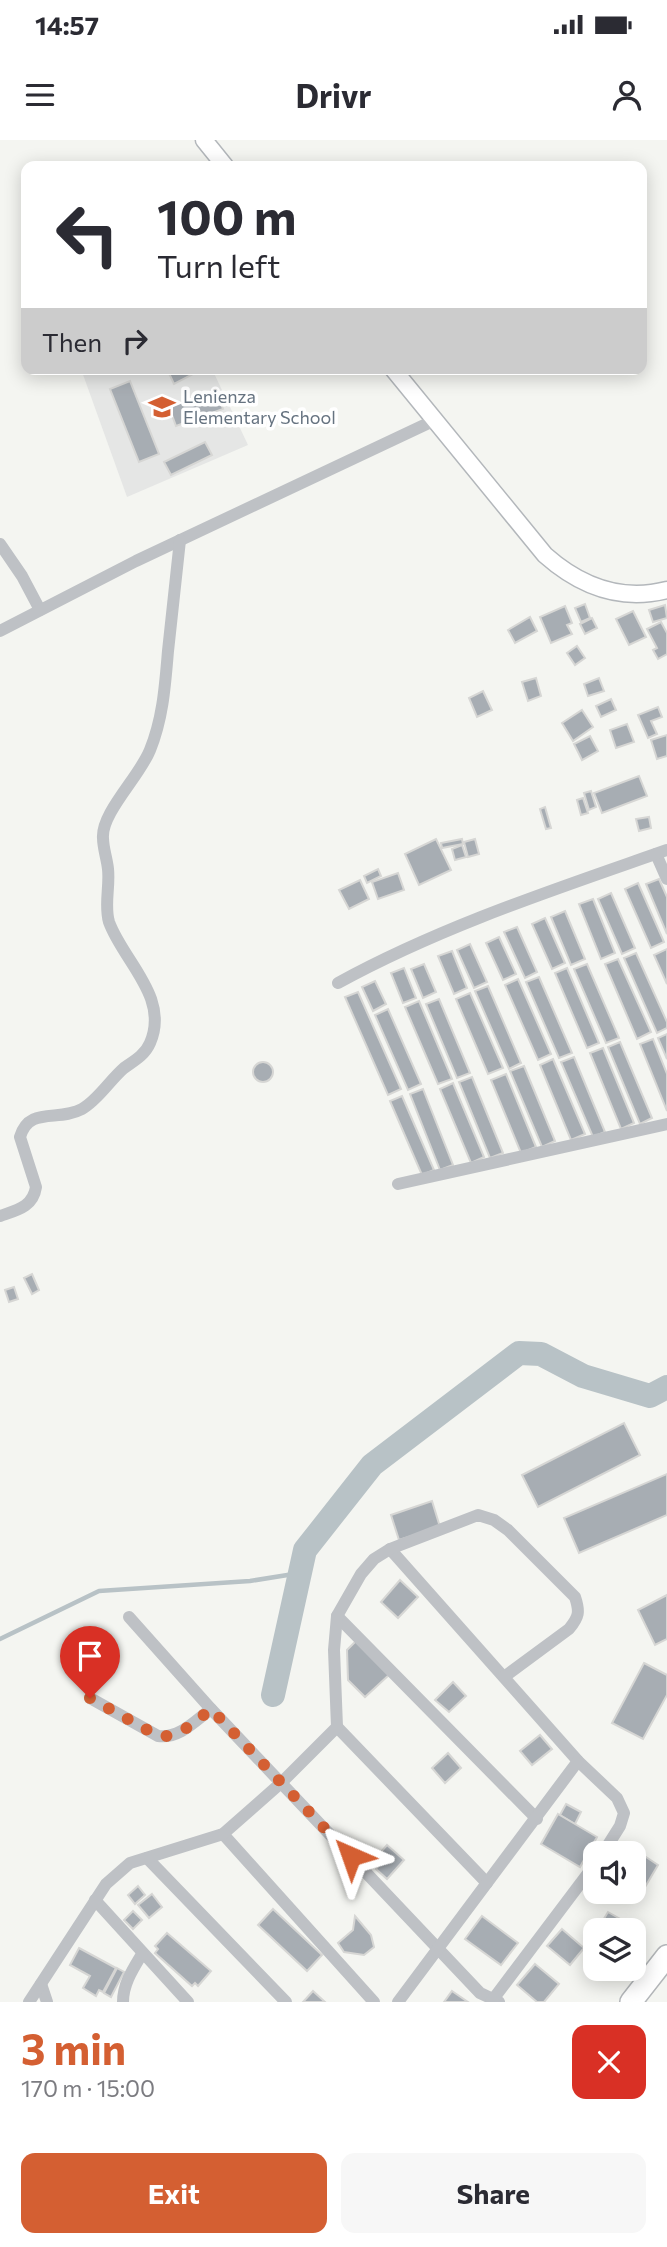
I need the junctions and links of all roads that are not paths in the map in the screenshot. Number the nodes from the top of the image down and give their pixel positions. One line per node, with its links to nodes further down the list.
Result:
1 (204, 140): 2 (street)
2 (221, 161)
3 (398, 375): 4 (street)
4 (435, 420): 5 (street); 7 (street)
5 (180, 540): 8 (street); 15 (street)
6 (0, 544): 8 (street)
7 (667, 590)
8 (40, 610): 9 (street)
9 (0, 631)
10 (662, 852): 11 (street); 12 (street)
11 (667, 879)
12 (338, 983)
13 (667, 1124): 14 (street)
14 (398, 1184)
15 (0, 1216)
16 (390, 1549): 17 (street); 19 (street); 19 (street)
17 (337, 1616): 22 (street); 25 (street)
18 (129, 1617): 21 (street)
19 (504, 1677): 23 (street)
20 (90, 1698): 21 (street)
21 (211, 1709): 24 (street)
22 (337, 1727): 24 (street); 30 (street)
23 (578, 1761): 25 (street); 27 (street)
24 (282, 1782): 26 (street); 32 (street)
25 (537, 1819): 30 (street)
26 (223, 1834): 28 (street); 42 (street)
27 (611, 1841)
28 (147, 1858): 31 (street); 41 (street)
29 (583, 1879): 36 (street)
30 (486, 1883): 32 (street)
31 (95, 1900): 33 (street); 35 (street)
32 (437, 1947): 36 (street); 43 (street)
33 (142, 1954): 39 (street); 40 (street)
34 (667, 1956): 44 (highway)
35 (41, 1984): 37 (street); 38 (street)
36 (489, 2000)
37 (29, 2002)
38 (47, 2002)
39 (123, 2002)
40 (188, 2002)
41 (286, 2002)
42 (374, 2002)
43 (398, 2002)
44 (631, 2002)

